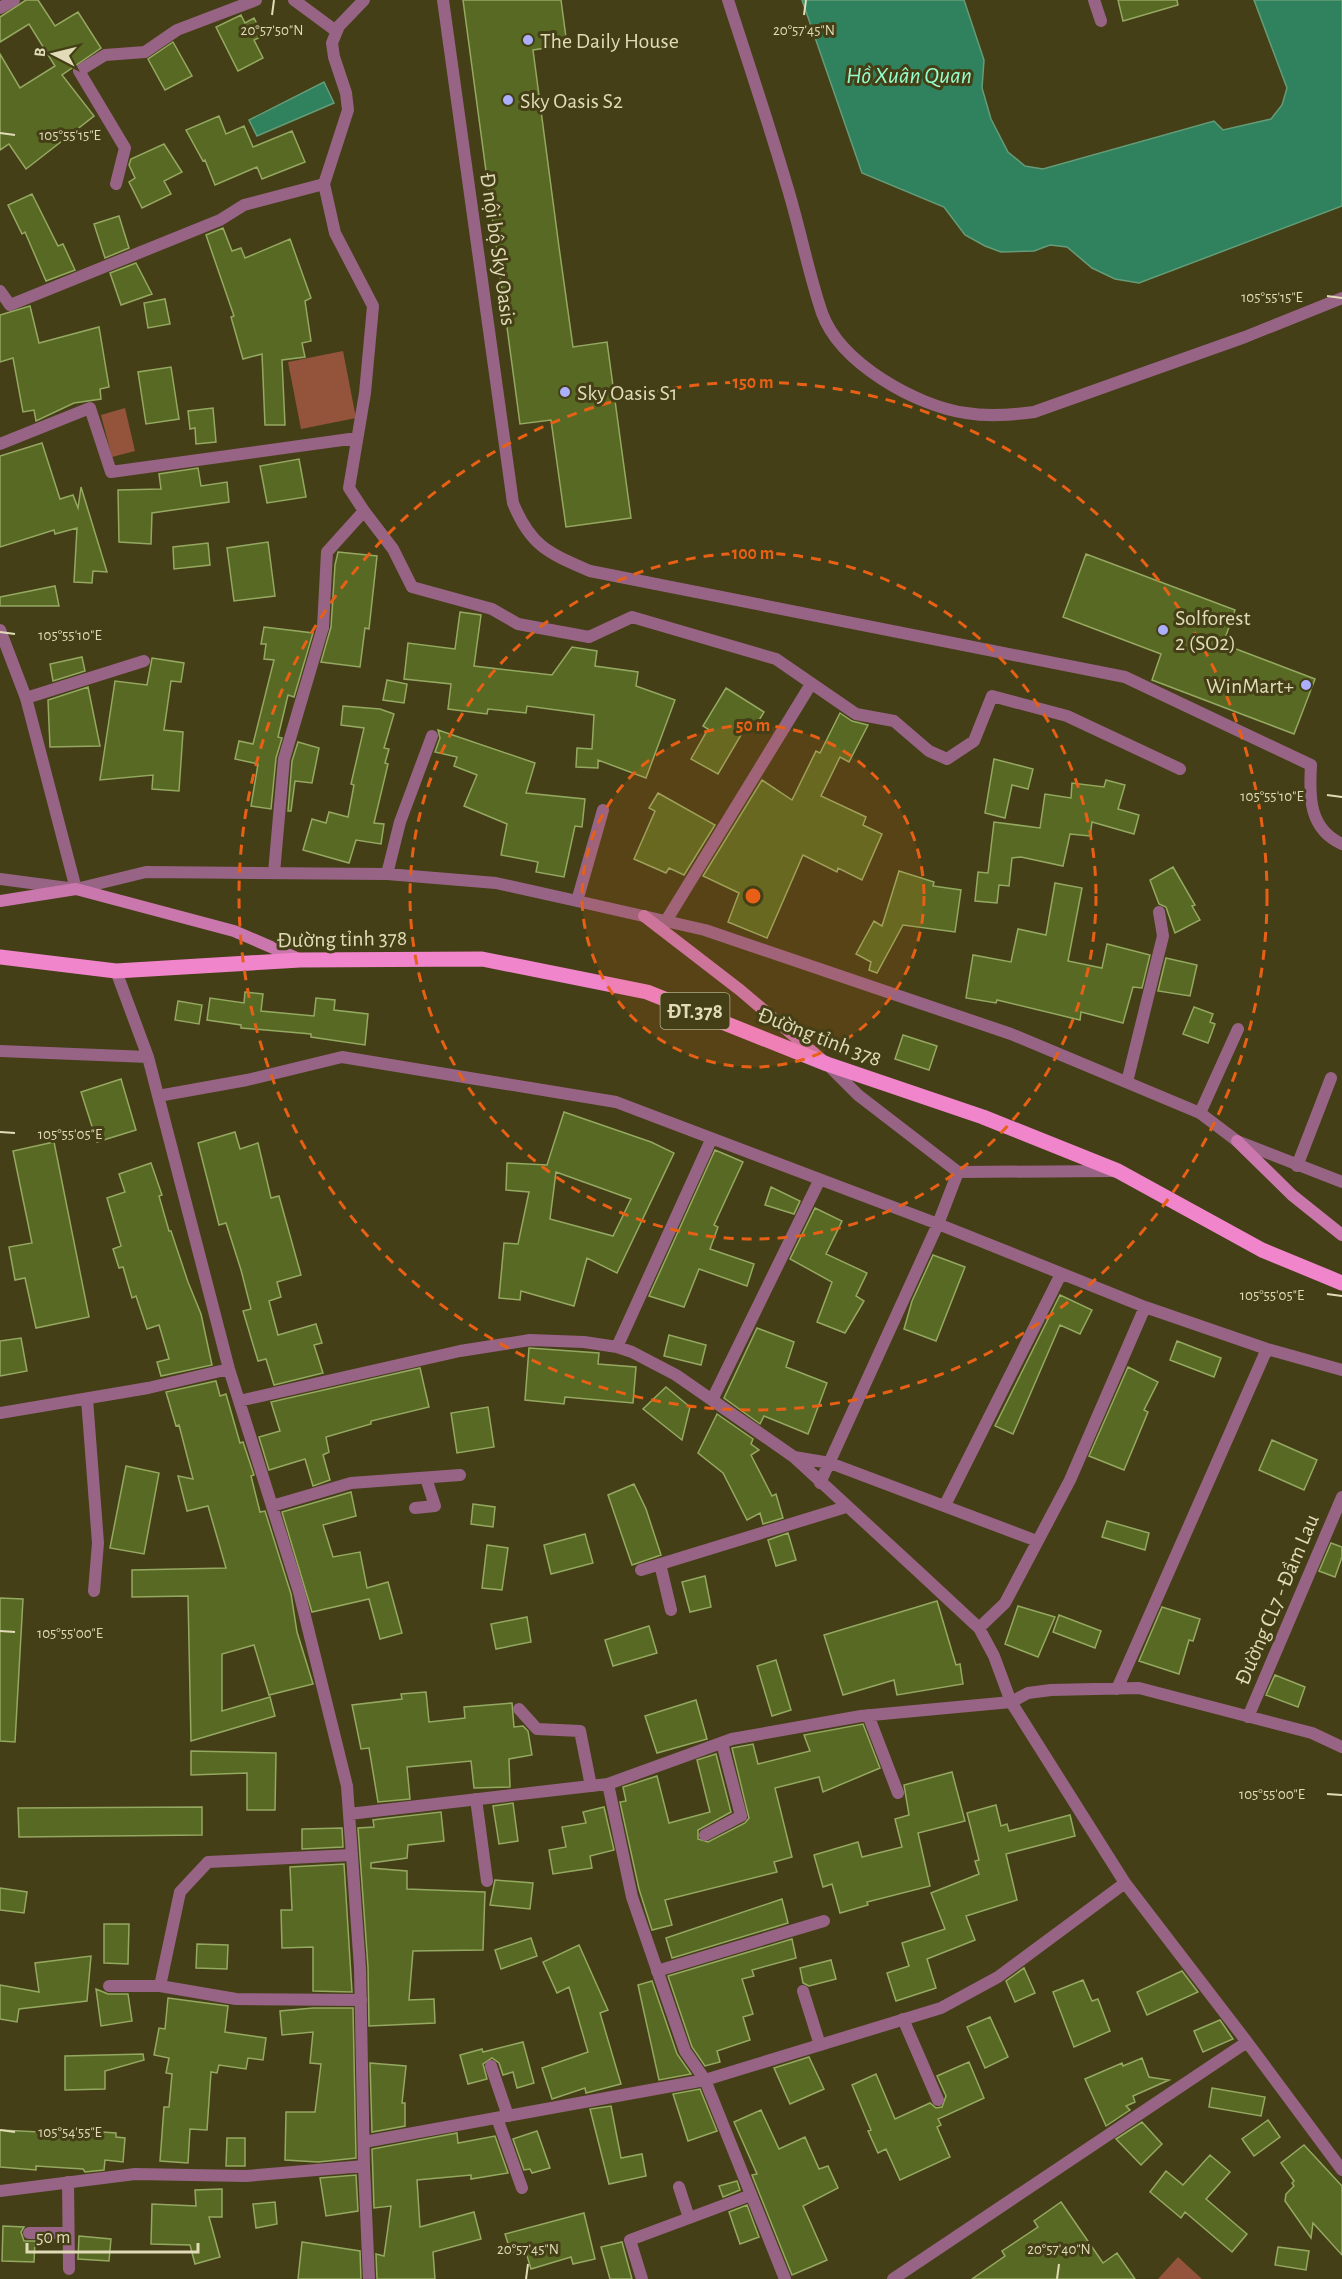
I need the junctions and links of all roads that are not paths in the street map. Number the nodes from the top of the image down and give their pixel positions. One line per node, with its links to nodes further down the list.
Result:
1 (14, 0): 8 (street)
2 (256, 0): 11 (street)
3 (294, 0): 10 (street)
4 (364, 0): 10 (street)
5 (443, 0): 25 (street, Đ nội bộ Sky Oasis)
6 (728, 0): 14 (street)
7 (1094, 0): 9 (street)
8 (0, 8)
9 (1101, 21)
10 (336, 31): 12 (street)
11 (116, 184)
12 (324, 184): 13 (street); 15 (street)
13 (0, 291)
14 (1342, 298)
15 (357, 438): 16 (street); 17 (street)
16 (0, 444)
17 (364, 511): 20 (street); 26 (street)
18 (0, 630): 21 (street)
19 (144, 661): 21 (street)
20 (811, 684): 23 (street); 34 (street)
21 (26, 698): 29 (street)
22 (432, 736): 27 (street)
23 (1180, 769)
24 (603, 810): 31 (street)
25 (1342, 844)
26 (274, 873): 27 (street); 29 (street)
27 (387, 874): 31 (street)
28 (0, 879): 29 (street)
29 (76, 889): 30 (main road); 36 (main road)
30 (0, 901)
31 (578, 901): 33 (street)
32 (1159, 912): 43 (street)
33 (644, 916): 34 (street); 41 (main road)
34 (666, 921): 43 (street)
35 (0, 957): 37 (main road, Đường tỉnh 378 / ĐT.378)
36 (300, 960): 37 (main road, Đường tỉnh 378 / ĐT.378); 41 (main road, Đường tỉnh 378 / ĐT.378)
37 (116, 971): 40 (street)
38 (1238, 1029): 45 (street)
39 (0, 1051): 40 (street)
40 (148, 1057): 44 (street)
41 (827, 1064): 49 (main road, Đường tỉnh 378 / ĐT.378); 50 (street)
42 (1331, 1078): 48 (street)
43 (1127, 1083): 45 (street)
44 (158, 1096): 46 (street); 60 (street)
45 (1200, 1113): 47 (street)
46 (711, 1140): 51 (street); 58 (street)
47 (1237, 1141): 48 (street); 54 (main road)
48 (1297, 1166): 52 (street)
49 (1118, 1170): 50 (street); 56 (main road, Đường tỉnh 378 / ĐT.378)
50 (958, 1172): 53 (street)
51 (819, 1181): 53 (street); 63 (street)
52 (1342, 1182)
53 (938, 1224): 55 (street); 67 (street)
54 (1342, 1235)
55 (1061, 1274): 57 (street); 72 (street)
56 (1342, 1283)
57 (1145, 1307): 59 (street); 76 (street)
58 (617, 1347): 63 (street); 64 (street)
59 (1267, 1349): 61 (street); 82 (street)
60 (228, 1369): 62 (street); 64 (street)
61 (1342, 1370)
62 (87, 1399): 65 (street); 79 (street)
63 (712, 1400): 66 (street)
64 (239, 1401): 73 (street)
65 (0, 1413)
66 (794, 1457): 67 (street); 70 (street)
67 (830, 1463): 70 (street); 72 (street)
68 (460, 1475): 69 (street)
69 (426, 1478): 73 (street); 75 (street)
70 (820, 1483): 74 (street)
71 (1342, 1497): 86 (street, Đường CL7 - Đầm Lau)
72 (945, 1505): 76 (street)
73 (272, 1506): 93 (street)
74 (846, 1507): 77 (street); 81 (street)
75 (415, 1508)
76 (1037, 1541): 81 (street)
77 (660, 1564): 78 (street); 80 (street)
78 (641, 1570)
79 (94, 1591)
80 (671, 1610)
81 (979, 1628): 83 (street)
82 (1117, 1689): 83 (street); 86 (street)
83 (1011, 1702): 85 (street); 97 (street)
84 (519, 1709): 90 (street)
85 (868, 1715): 87 (street); 91 (street)
86 (1248, 1717): 88 (street)
87 (722, 1743): 89 (street); 94 (street)
88 (1342, 1747)
89 (608, 1784): 90 (street); 99 (street)
90 (591, 1786): 92 (street)
91 (898, 1793)
92 (476, 1799): 93 (street); 96 (street)
93 (349, 1814): 95 (street)
94 (705, 1835)
95 (352, 1855): 101 (street); 103 (street)
96 (487, 1881)
97 (1125, 1883): 104 (street); 105 (street)
98 (824, 1921): 99 (street)
99 (657, 1971): 108 (street)
100 (109, 1986): 101 (street)
101 (160, 1986): 103 (street)
102 (803, 1991): 106 (street)
103 (361, 2000): 111 (street)
104 (903, 2019): 106 (street); 109 (street)
105 (1247, 2042): 112 (street); 126 (street)
106 (820, 2044): 108 (street)
107 (491, 2066): 110 (street)
108 (705, 2080): 110 (street); 118 (street)
109 (938, 2100)
110 (502, 2117): 111 (street); 116 (street)
111 (364, 2142): 113 (street)
112 (1340, 2165)
113 (364, 2166): 114 (street); 123 (street)
114 (68, 2182): 117 (street); 121 (street)
115 (679, 2187): 119 (street)
116 (522, 2188)
117 (0, 2191)
118 (751, 2195): 119 (street); 125 (street)
119 (689, 2218): 124 (street)
120 (29, 2234): 121 (street)
121 (68, 2234): 122 (street)
122 (69, 2269)
123 (369, 2279)
124 (642, 2279)
125 (785, 2279)
126 (893, 2279)

